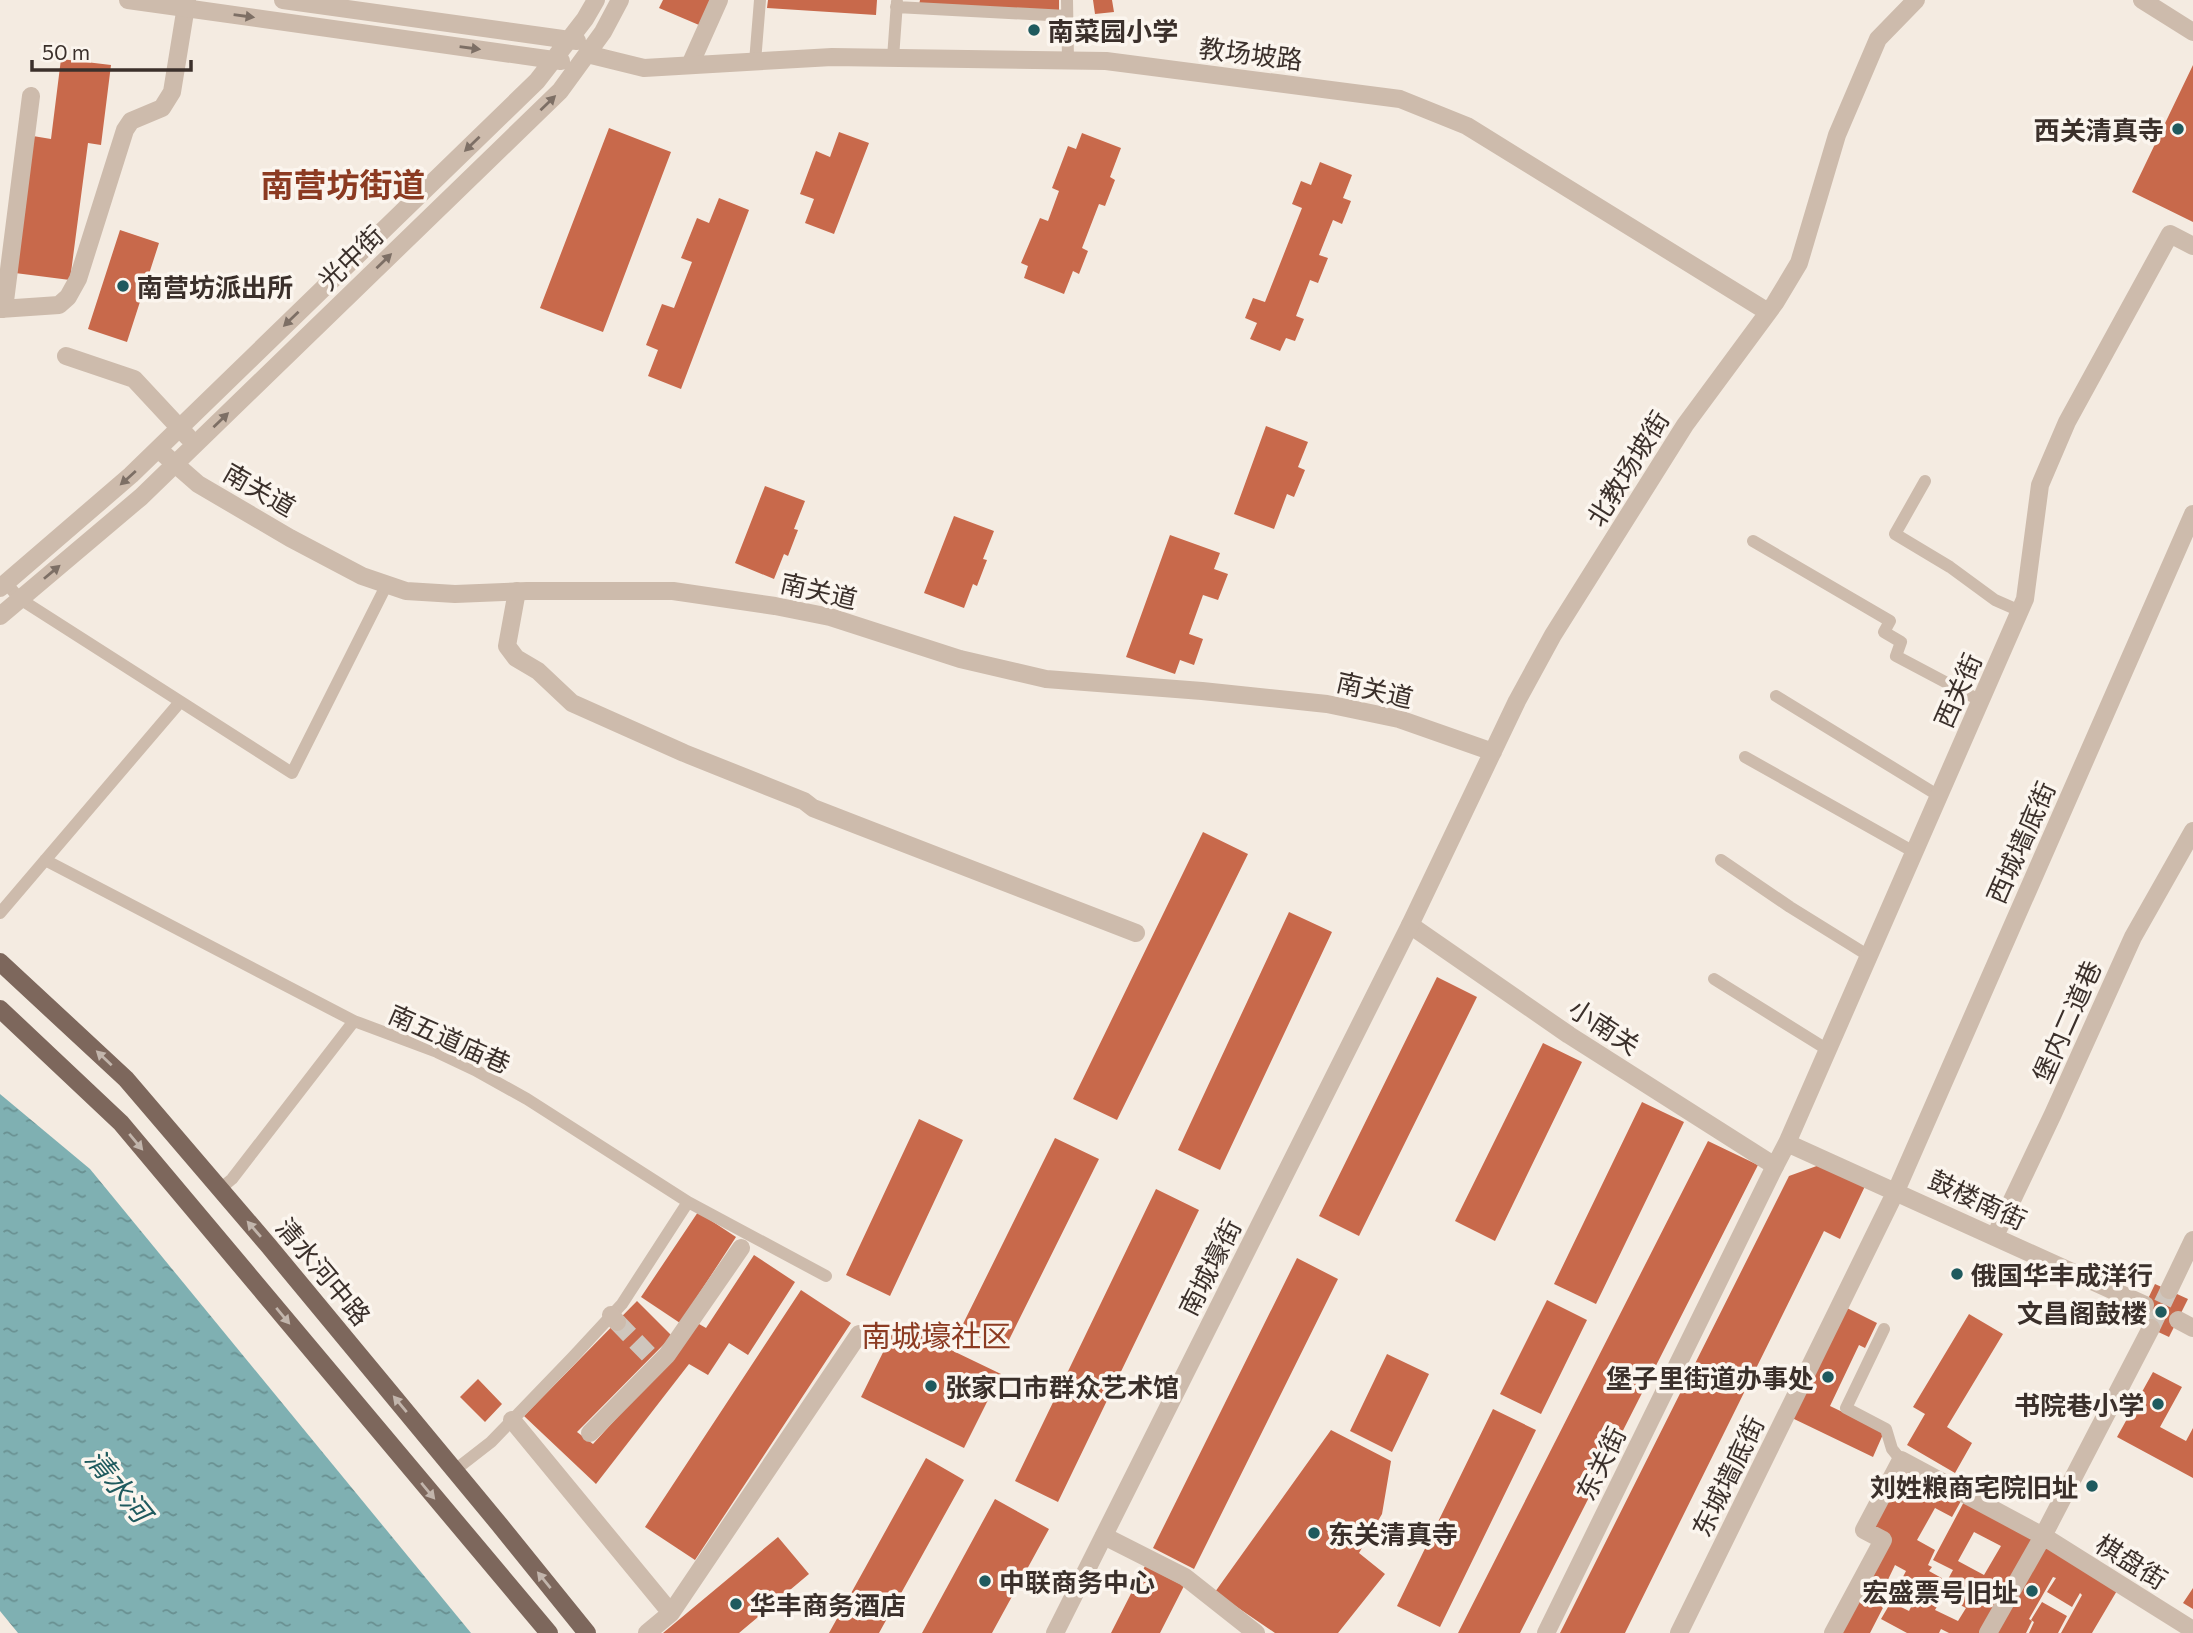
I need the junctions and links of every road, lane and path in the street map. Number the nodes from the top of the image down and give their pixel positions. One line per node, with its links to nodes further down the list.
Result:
1 (128, 0): 10 (street)
2 (283, 0): 14 (street)
3 (596, 0): 14 (street, 光中街)
4 (620, 0): 15 (street, 光中街)
5 (719, 0): 20 (street)
6 (760, 0): 19 (lane)
7 (1067, 0): 12 (lane)
8 (1916, 0): 24 (street, 北教场坡街)
9 (2142, 0): 13 (street)
10 (187, 4): 17 (street, one-way to 17); 23 (street)
11 (897, 4): 12 (lane); 16 (lane)
12 (1067, 16): 18 (lane)
13 (2193, 32)
14 (570, 40): 15 (street); 17 (street, 光中街)
15 (587, 54): 17 (street); 20 (street, 教场坡路); 27 (street, 光中街, one-way to 15)
16 (893, 58): 18 (street, 教场坡路); 19 (street, 教场坡路)
17 (554, 60): 26 (street, 光中街, one-way to 26)
18 (1068, 61): 24 (street, 教场坡路)
19 (755, 62): 20 (street, 教场坡路)
20 (690, 65)
21 (31, 96): 23 (street)
22 (2193, 246): 37 (street, 西关街)
23 (2, 309)
24 (1768, 312): 42 (street, 北教场坡街)
25 (66, 356): 26 (street)
26 (180, 428): 27 (street); 28 (street, 光中街)
27 (195, 445): 29 (street, 光中街)
28 (158, 449): 29 (street, 南关道); 34 (street, 光中街, one-way to 34)
29 (175, 465): 33 (street, 南关道); 36 (street, 光中街, one-way to 29)
30 (1925, 481): 37 (lane)
31 (2193, 514): 61 (street, 西城墙底街)
32 (1753, 541): 40 (lane)
33 (387, 584): 35 (street, 南关道); 41 (lane)
34 (3, 586): 36 (lane)
35 (517, 592): 42 (street, 南关道); 51 (street)
36 (20, 599): 38 (street, 光中街); 41 (lane)
37 (2021, 611): 40 (street, 西关街)
38 (0, 616)
39 (1776, 696): 44 (lane)
40 (1981, 701): 44 (street, 西关街)
41 (180, 702): 47 (lane)
42 (1493, 752): 50 (street, 北教场坡街)
43 (1745, 757): 46 (lane)
44 (1939, 796): 46 (street, 西关街)
45 (2193, 831): 63 (street, 堡内二道巷)
46 (1914, 852): 52 (street, 西关街)
47 (45, 860): 49 (lane); 56 (lane, 南五道庙巷)
48 (1721, 860): 52 (lane)
49 (0, 913)
50 (1410, 925): 59 (street, 小南关); 76 (street, 南城壕街)
51 (1136, 933)
52 (1870, 956): 57 (street, 西关街)
53 (0, 962): 60 (main road, 清水河中路, one-way to 53)
54 (1714, 979): 57 (lane)
55 (0, 1009): 80 (main road, one-way to 80)
56 (354, 1021): 60 (lane); 62 (lane, 南五道庙巷)
57 (1828, 1050): 58 (street, 西关街)
58 (1787, 1143): 59 (street, 西关街); 61 (street, 鼓楼南街)
59 (1775, 1166): 85 (street, 东关街)
60 (220, 1189): 75 (main road, 清水河中路, one-way to 60)
61 (1896, 1191): 63 (street, 鼓楼南街); 86 (street, 东城墙底街)
62 (688, 1202): 66 (lane, 南五道庙巷); 72 (lane)
63 (1995, 1236): 68 (street, 鼓楼南街)
64 (2193, 1240): 67 (street)
65 (741, 1248): 73 (street)
66 (826, 1276)
67 (2169, 1290)
68 (2145, 1305)
69 (2151, 1328): 77 (street)
70 (1884, 1329): 74 (lane)
71 (859, 1334): 78 (street)
72 (512, 1420): 75 (lane); 78 (street)
73 (590, 1433)
74 (1902, 1460): 77 (street, 棋盘街); 87 (street)
75 (455, 1470): 81 (main road, 清水河中路, one-way to 75)
76 (1104, 1535): 83 (street, 南城壕街); 84 (street)
77 (2043, 1536): 79 (street, 棋盘街); 88 (street)
78 (671, 1613): 82 (street)
79 (2193, 1630)
80 (549, 1633)
81 (587, 1633)
82 (647, 1633)
83 (1055, 1633)
84 (1256, 1633)
85 (1546, 1633)
86 (1679, 1633)
87 (1833, 1633)
88 (1988, 1633)

